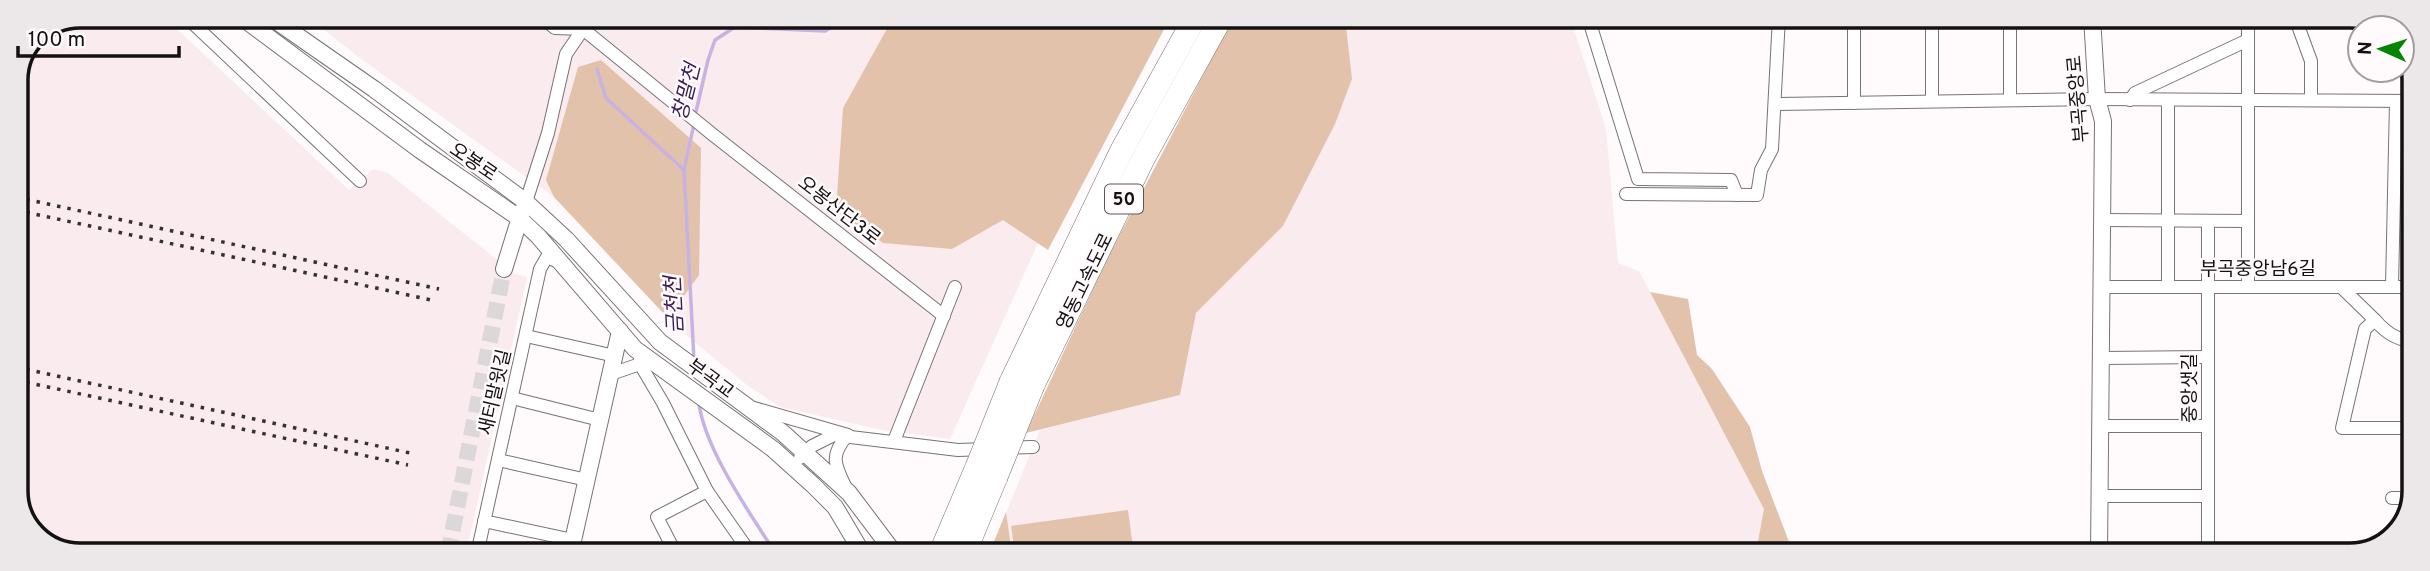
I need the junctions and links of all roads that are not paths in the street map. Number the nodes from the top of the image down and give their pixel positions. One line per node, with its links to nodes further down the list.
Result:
1 (198, 28): 28 (street)
2 (256, 28): 31 (street, 오봉로)
3 (286, 28): 31 (street, 오봉로)
4 (555, 28): 15 (street)
5 (1189, 28): 58 (highway, 영동고속도로 / 50)
6 (1215, 28): 58 (highway, 영동고속도로 / 50)
7 (1591, 28): 30 (street)
8 (1779, 28): 27 (street)
9 (1854, 28): 26 (street)
10 (1932, 28): 25 (street)
11 (2010, 28): 18 (street)
12 (2093, 28): 17 (street, 부곡중앙로)
13 (2248, 28): 16 (street)
14 (2299, 28): 22 (street)
15 (583, 29): 31 (street); 46 (street, 오봉산단3로)
16 (2248, 40): 19 (street); 21 (street)
17 (2097, 99): 18 (street); 19 (street); 32 (street, 부곡중앙로)
18 (2010, 100): 25 (street)
19 (2130, 100): 20 (street)
20 (2168, 100): 21 (street); 33 (street)
21 (2248, 100): 22 (street); 35 (street)
22 (2311, 100): 23 (street)
23 (2396, 101): 24 (street); 44 (street)
24 (2402, 101)
25 (1932, 102): 26 (street)
26 (1854, 103): 27 (street)
27 (1776, 104): 30 (street)
28 (360, 181)
29 (1626, 194): 30 (street)
30 (1737, 195)
31 (523, 210): 36 (street, 오봉로); 37 (street); 51 (street, 오봉로)
32 (2102, 220): 33 (street); 39 (street, 부곡중앙로)
33 (2168, 220): 34 (street); 40 (street)
34 (2208, 221): 35 (street); 41 (street, 중앙샛길)
35 (2248, 221): 42 (street)
36 (563, 265): 48 (street, 오봉로); 49 (street, 새터말윗길)
37 (504, 269)
38 (955, 287): 46 (street)
39 (2102, 287): 40 (street, 부곡중앙남6길); 55 (street, 부곡중앙로)
40 (2168, 287): 41 (street, 부곡중앙남6길)
41 (2208, 287): 42 (street, 부곡중앙남6길); 53 (street, 중앙샛길)
42 (2248, 287): 43 (street, 부곡중앙남6길)
43 (2341, 287): 44 (street, 부곡중앙남6길); 47 (street)
44 (2392, 287): 45 (street, 부곡중앙남6길)
45 (2402, 287)
46 (944, 316): 66 (street)
47 (2375, 320): 50 (street); 64 (street)
48 (620, 331): 52 (street); 54 (street, 오봉로)
49 (526, 336): 52 (street); 59 (street, 새터말윗길)
50 (2402, 339)
51 (660, 342): 60 (street, 부곡교)
52 (615, 356): 57 (street)
53 (2208, 357): 55 (street); 63 (street, 중앙샛길)
54 (640, 358): 56 (street, 오봉로); 57 (street); 73 (street)
55 (2101, 358): 62 (street, 부곡중앙로)
56 (659, 367): 70 (street, 부곡교)
57 (611, 374): 61 (street)
58 (1022, 383): 71 (highway, 영동고속도로 / 50, bridge)
59 (512, 398): 61 (street); 69 (street, 새터말윗길)
60 (747, 406): 65 (street); 68 (street)
61 (600, 420): 72 (street)
62 (2100, 426): 63 (street); 75 (street, 부곡중앙로)
63 (2208, 426): 76 (street, 중앙샛길)
64 (2402, 428)
65 (848, 435): 66 (street); 68 (street); 74 (street)
66 (894, 442): 67 (street)
67 (1033, 447)
68 (805, 452): 70 (street); 74 (street)
69 (498, 460): 72 (street); 79 (street, 새터말윗길)
70 (792, 465): 85 (street)
71 (986, 472): 87 (highway, 영동고속도로 / 50); 88 (highway, 영동고속도로 / 50)
72 (587, 480): 82 (street)
73 (707, 491): 83 (street); 84 (street)
74 (849, 493): 86 (street)
75 (2099, 496): 76 (street); 89 (street, 부곡중앙로)
76 (2208, 496): 90 (street, 중앙샛길)
77 (2392, 498): 78 (street)
78 (2401, 498)
79 (484, 521): 80 (street, 새터말윗길); 81 (street)
80 (479, 543)
81 (558, 543)
82 (572, 543)
83 (670, 543)
84 (740, 543)
85 (856, 543)
86 (887, 543)
87 (945, 543)
88 (968, 543)
89 (2099, 543)
90 (2208, 543)

